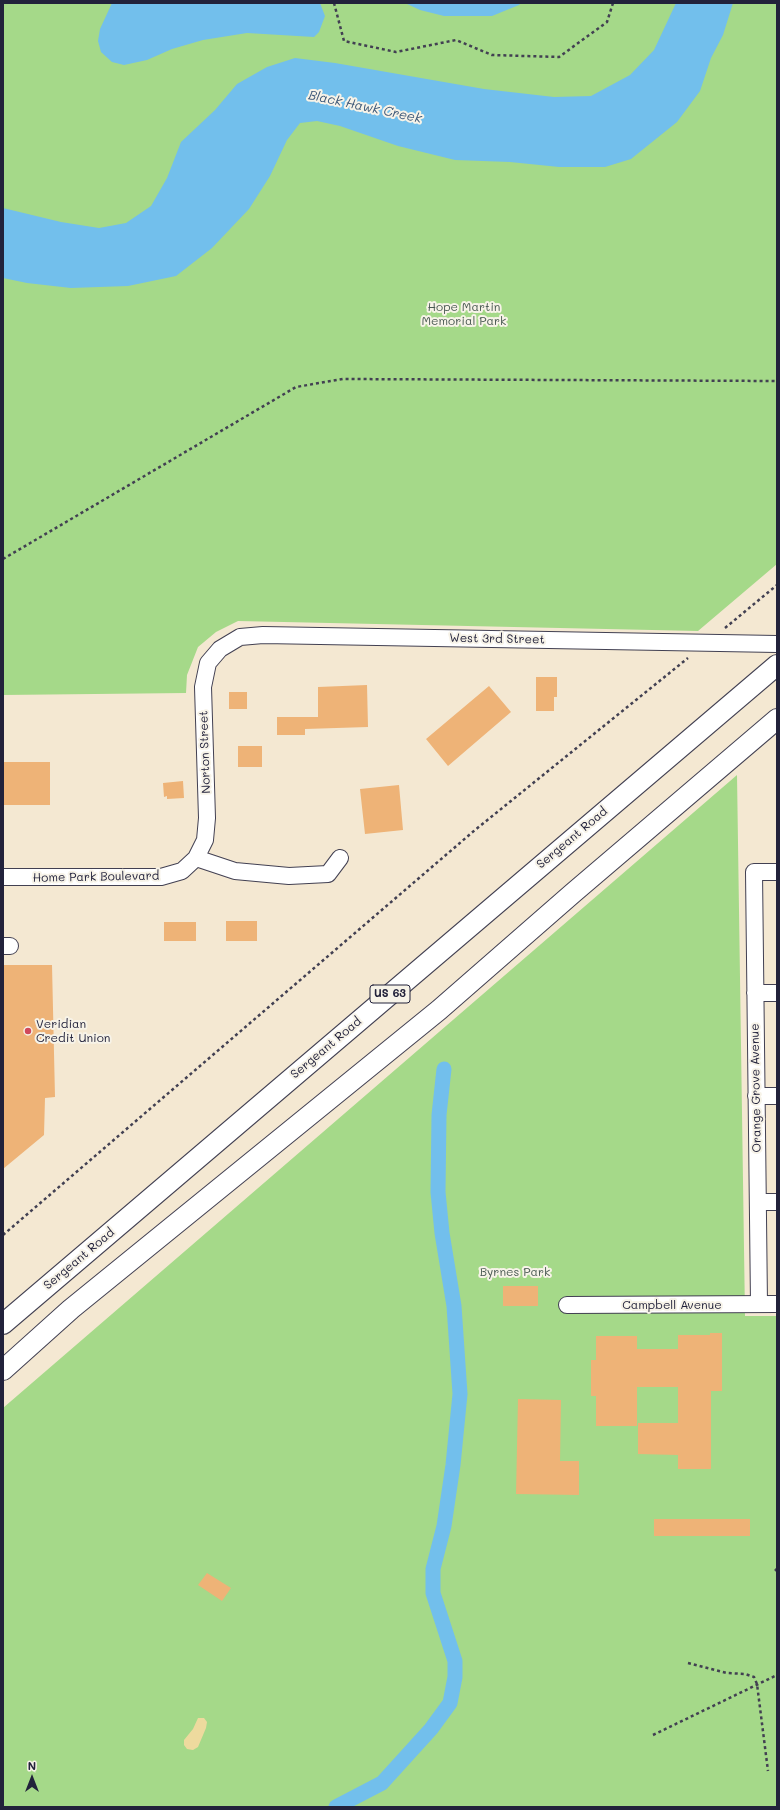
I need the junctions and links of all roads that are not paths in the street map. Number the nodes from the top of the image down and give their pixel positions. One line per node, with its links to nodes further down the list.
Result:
1 (777, 644): 2 (street, West 3rd Street)
2 (220, 648): 5 (street, Norton Street)
3 (777, 665): 18 (main road, Sergeant Road / US 63)
4 (777, 719): 19 (main road)
5 (196, 858): 6 (street); 8 (street, Home Park Boulevard)
6 (340, 858)
7 (777, 872): 9 (street, Orange Grove Avenue)
8 (3, 877)
9 (755, 993): 10 (street); 11 (street, Orange Grove Avenue)
10 (777, 993)
11 (756, 1096): 12 (street); 13 (street, Orange Grove Avenue)
12 (777, 1096)
13 (758, 1202): 14 (street); 15 (street, Orange Grove Avenue)
14 (777, 1202)
15 (759, 1304): 16 (street, Campbell Avenue); 17 (street, Campbell Avenue)
16 (777, 1304)
17 (567, 1306)
18 (3, 1324)
19 (3, 1370)

